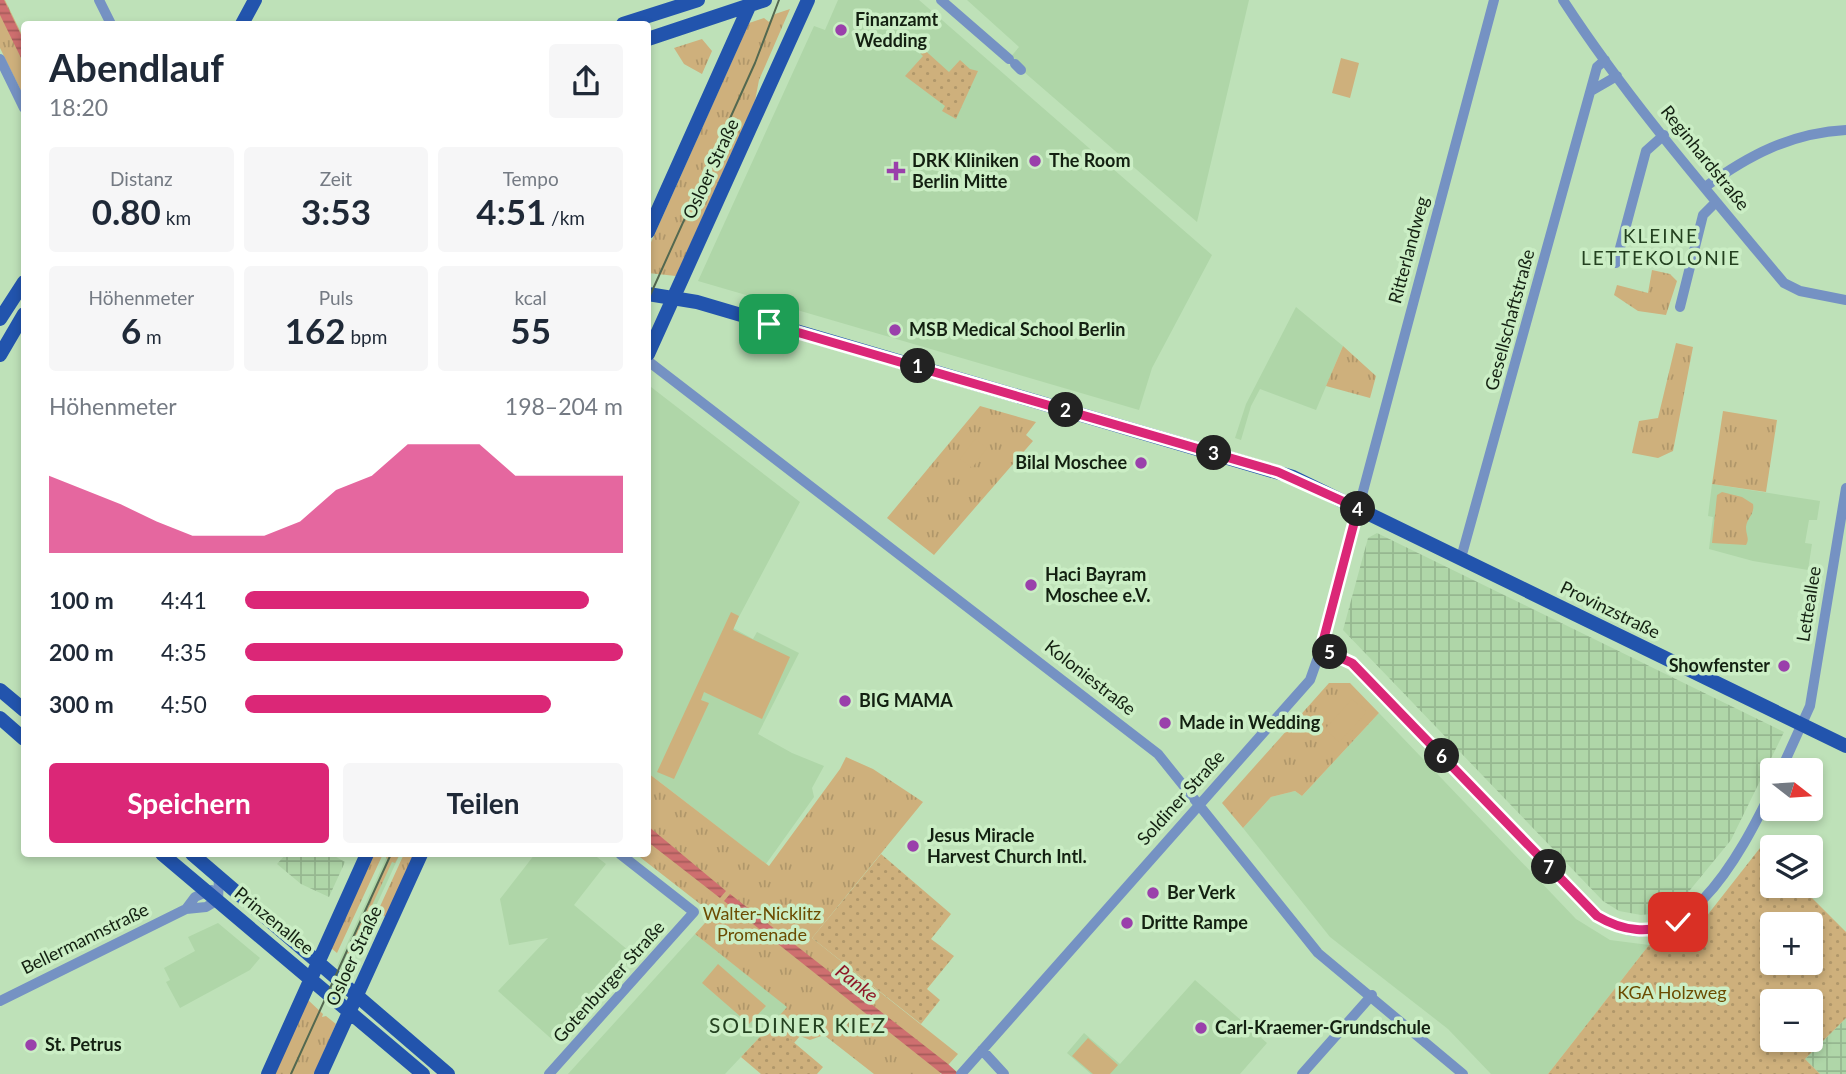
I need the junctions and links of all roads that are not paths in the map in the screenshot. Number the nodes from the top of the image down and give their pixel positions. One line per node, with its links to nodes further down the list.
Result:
1 (99, 0): 10 (street)
2 (255, 0): 11 (main road)
3 (698, 0): 12 (main road)
4 (765, 0): 9 (main road)
5 (808, 0): 28 (main road, Osloer Straße)
6 (941, 0): 16 (street)
7 (1494, 0): 37 (street, Ritterlandweg)
8 (1563, 0): 15 (street, Reginhardstraße)
9 (751, 3): 13 (main road); 24 (main road, Osloer Straße)
10 (110, 21)
11 (244, 21)
12 (632, 21)
13 (651, 38)
14 (0, 59): 19 (street)
15 (1605, 60): 17 (street, Reginhardstraße); 18 (street, Gesellschaftstraße)
16 (1015, 64)
17 (1617, 76): 18 (street); 21 (street, Reginhardstraße)
18 (1591, 91): 38 (street, Gesellschaftstraße)
19 (21, 102)
20 (1846, 130): 22 (street)
21 (1664, 135): 22 (street, Reginhardstraße); 25 (street)
22 (1704, 187): 23 (street, Reginhardstraße)
23 (1716, 202): 29 (street, Reginhardstraße); 30 (street)
24 (651, 225)
25 (1616, 263)
26 (21, 287): 31 (main road)
27 (651, 294): 28 (main road, Provinzstraße)
28 (674, 297): 33 (main road, Osloer Straße); 37 (main road, Provinzstraße)
29 (1846, 300)
30 (1680, 307)
31 (0, 319)
32 (21, 319): 34 (main road)
33 (651, 347)
34 (0, 355)
35 (651, 363): 47 (street, Koloniestraße)
36 (1846, 488): 43 (street, Letteallee)
37 (1358, 508): 38 (main road, Provinzstraße); 39 (street, Soldiner Straße)
38 (1461, 558): 43 (main road, Provinzstraße)
39 (1321, 649): 47 (street, Soldiner Straße); 48 (street)
40 (0, 690): 41 (main road)
41 (21, 708)
42 (0, 718): 44 (main road)
43 (1803, 725): 45 (main road, Provinzstraße); 46 (street, Letteallee)
44 (21, 736)
45 (1846, 746)
46 (1787, 758)
47 (1198, 805): 58 (street, Koloniestraße); 61 (street, Soldiner Straße)
48 (1760, 815)
49 (167, 857): 54 (main road, Prinzenallee)
50 (194, 857): 54 (main road, Prinzenallee)
51 (366, 857): 55 (main road, Osloer Straße)
52 (420, 857): 57 (main road, Osloer Straße)
53 (624, 857): 67 (street, Gotenburger Straße)
54 (218, 889): 55 (main road, Prinzenallee); 56 (main road, Prinzenallee); 59 (street, Bellermannstraße)
55 (320, 961): 56 (main road, Osloer Straße); 57 (main road, Prinzenallee)
56 (312, 977): 60 (main road, Prinzenallee); 63 (main road, Osloer Straße)
57 (358, 994): 60 (main road, Osloer Straße); 66 (main road, Prinzenallee)
58 (1372, 995): 69 (street); 70 (street, Koloniestraße)
59 (0, 1001)
60 (351, 1010): 64 (main road, Osloer Straße); 65 (main road, Prinzenallee)
61 (982, 1050): 62 (street, Soldiner Straße); 68 (street)
62 (964, 1070)
63 (268, 1074)
64 (321, 1074)
65 (423, 1074)
66 (448, 1074)
67 (549, 1074)
68 (1004, 1074)
69 (1303, 1074)
70 (1463, 1074)

